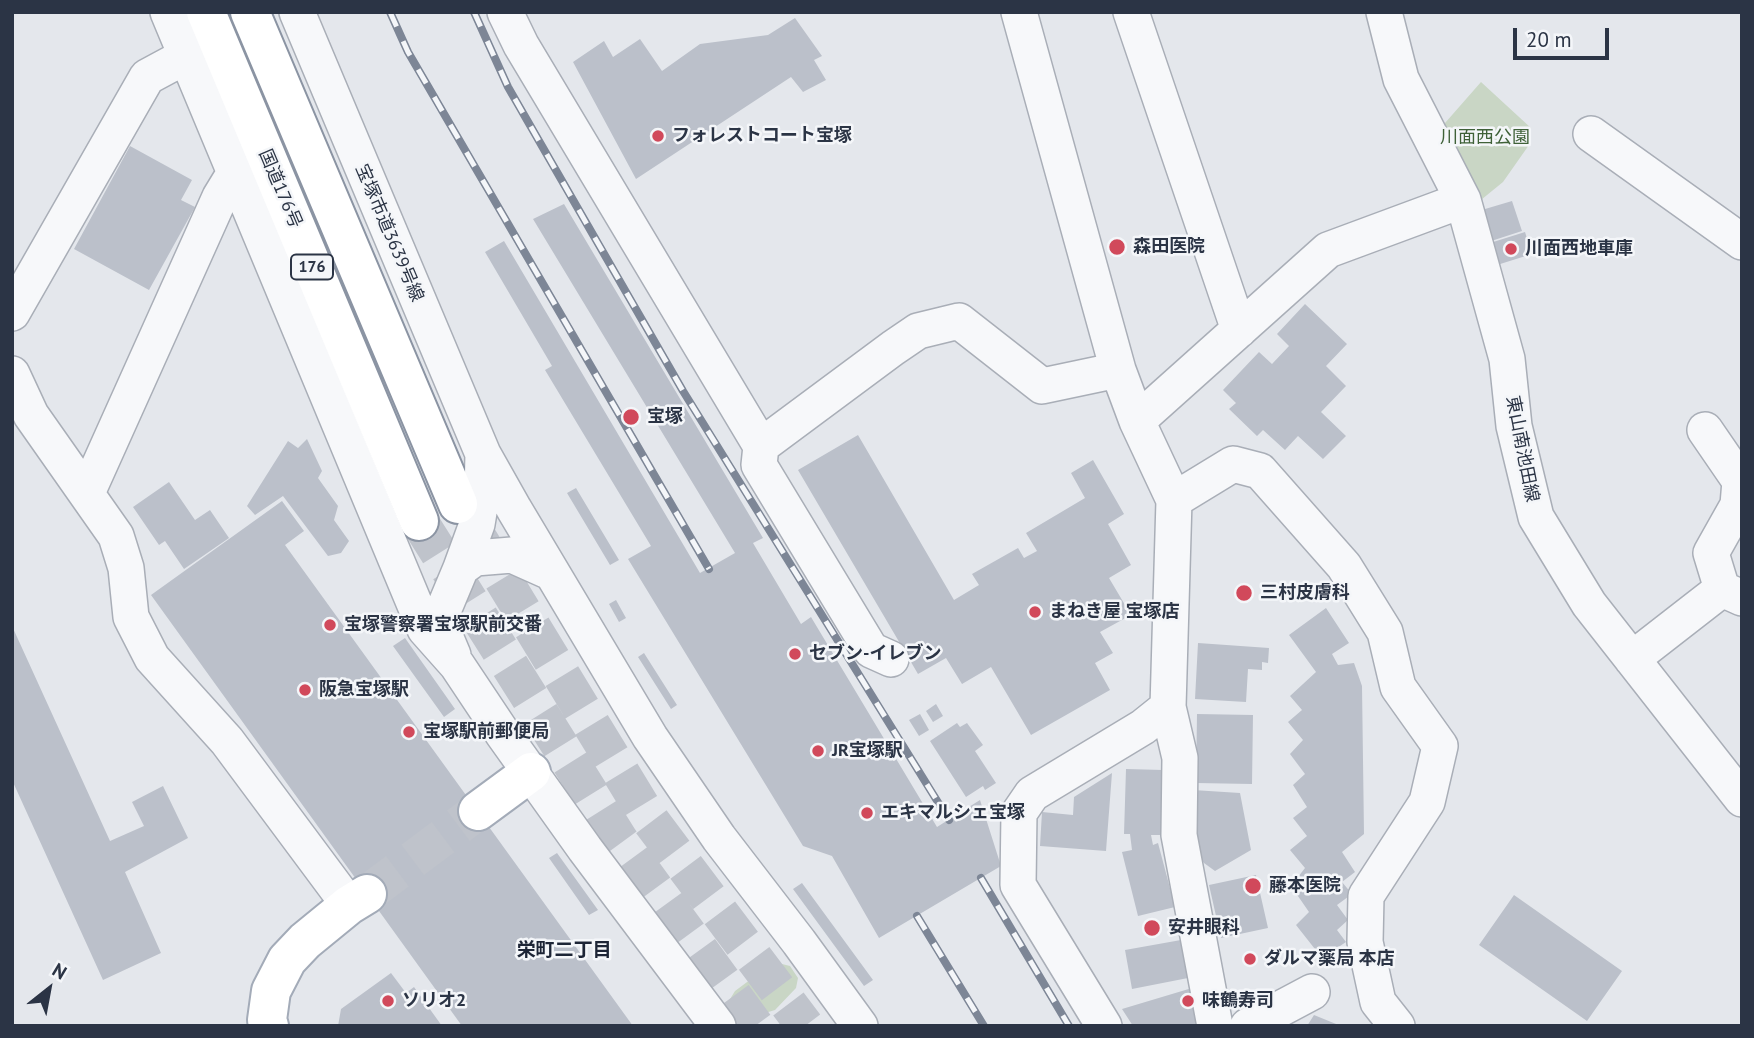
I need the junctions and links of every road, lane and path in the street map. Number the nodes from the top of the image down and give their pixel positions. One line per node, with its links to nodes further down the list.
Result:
1 (168, 12): 10 (street)
2 (206, 12): 27 (main road, 国道176号 / 176)
3 (250, 12): 26 (main road, 176)
4 (297, 12): 23 (street, 宝塚市道3639号線)
5 (505, 12): 9 (street)
6 (1019, 12): 17 (street)
7 (1131, 12): 16 (street)
8 (1384, 12): 13 (street, 東山南池田線)
9 (521, 29): 22 (street)
10 (186, 56): 12 (street); 15 (street)
11 (1591, 134): 14 (street)
12 (234, 174): 24 (street); 33 (street)
13 (1463, 200): 16 (street); 32 (street, 東山南池田線)
14 (1742, 242)
15 (12, 313)
16 (1239, 330): 19 (street)
17 (1118, 370): 19 (street); 22 (street)
18 (12, 374): 20 (street)
19 (1137, 421): 25 (street)
20 (21, 425): 24 (street)
21 (1705, 430): 30 (street)
22 (761, 446): 31 (street)
23 (483, 454): 28 (street); 29 (street, 宝塚市道3639号線)
24 (88, 493): 38 (street)
25 (1174, 500): 34 (street); 46 (street)
26 (458, 504)
27 (419, 521)
28 (461, 568): 29 (street); 33 (street)
29 (551, 572): 42 (street, 宝塚市道3639号線)
30 (1732, 594): 32 (street)
31 (891, 659)
32 (1632, 659): 36 (street, 東山南池田線)
33 (457, 665): 35 (street)
34 (1168, 707): 43 (street); 44 (street)
35 (531, 772): 37 (main road); 41 (street)
36 (1742, 799)
37 (478, 811)
38 (358, 900): 40 (main road)
39 (1312, 992): 45 (street)
40 (269, 1026)
41 (718, 1026)
42 (860, 1026)
43 (1104, 1026)
44 (1215, 1026)
45 (1248, 1026)
46 (1397, 1026)

